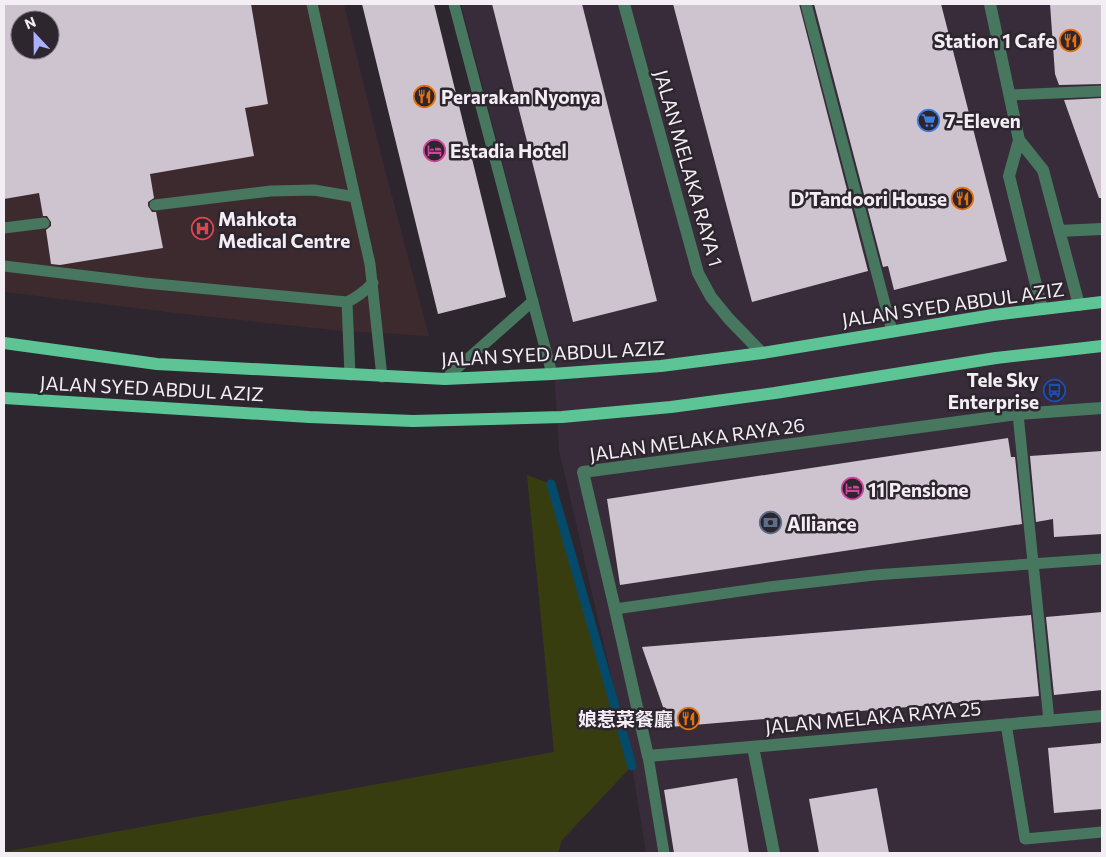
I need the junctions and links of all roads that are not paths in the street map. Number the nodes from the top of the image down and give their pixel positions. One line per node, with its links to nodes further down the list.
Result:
1 (312, 4): 9 (lane)
2 (454, 4): 17 (lane)
3 (624, 4): 25 (street, JALAN MELAKA RAYA 1)
4 (806, 4): 22 (lane)
5 (990, 4): 7 (street)
6 (1102, 91): 7 (lane)
7 (1010, 95): 8 (street)
8 (1019, 140): 14 (street); 21 (street)
9 (355, 197): 10 (lane); 16 (lane)
10 (155, 205)
11 (44, 223): 12 (lane)
12 (4, 228)
13 (1102, 228): 14 (street)
14 (1058, 231): 20 (street)
15 (4, 266): 18 (lane)
16 (373, 282): 18 (lane); 28 (lane)
17 (533, 301): 26 (lane); 29 (lane)
18 (348, 302): 27 (lane)
19 (1102, 302): 20 (main road, JALAN SYED ABDUL AZIZ)
20 (1079, 305): 21 (main road, JALAN SYED ABDUL AZIZ)
21 (1042, 309): 22 (main road, JALAN SYED ABDUL AZIZ)
22 (892, 331): 25 (main road, JALAN SYED ABDUL AZIZ)
23 (4, 343): 27 (main road, JALAN SYED ABDUL AZIZ)
24 (1102, 346): 30 (main road, JALAN SYED ABDUL AZIZ)
25 (762, 353): 26 (main road, JALAN SYED ABDUL AZIZ)
26 (552, 374): 29 (main road, JALAN SYED ABDUL AZIZ)
27 (350, 375): 28 (main road, JALAN SYED ABDUL AZIZ)
28 (382, 376): 29 (main road, JALAN SYED ABDUL AZIZ)
29 (445, 379)
30 (4, 398)
31 (1102, 408): 32 (street, JALAN MELAKA RAYA 26)
32 (1018, 414): 34 (lane); 35 (street, JALAN MELAKA RAYA 26)
33 (1102, 559): 34 (lane)
34 (1032, 564): 35 (lane); 37 (lane)
35 (616, 609): 40 (street, JALAN MELAKA RAYA 26)
36 (1102, 716): 37 (street, JALAN MELAKA RAYA 25)
37 (1049, 721): 38 (street, JALAN MELAKA RAYA 25)
38 (1006, 724): 39 (street, JALAN MELAKA RAYA 25); 41 (lane)
39 (753, 747): 40 (street, JALAN MELAKA RAYA 25); 43 (street)
40 (648, 756): 42 (lane)
41 (1102, 832)
42 (664, 853)
43 (774, 853)

